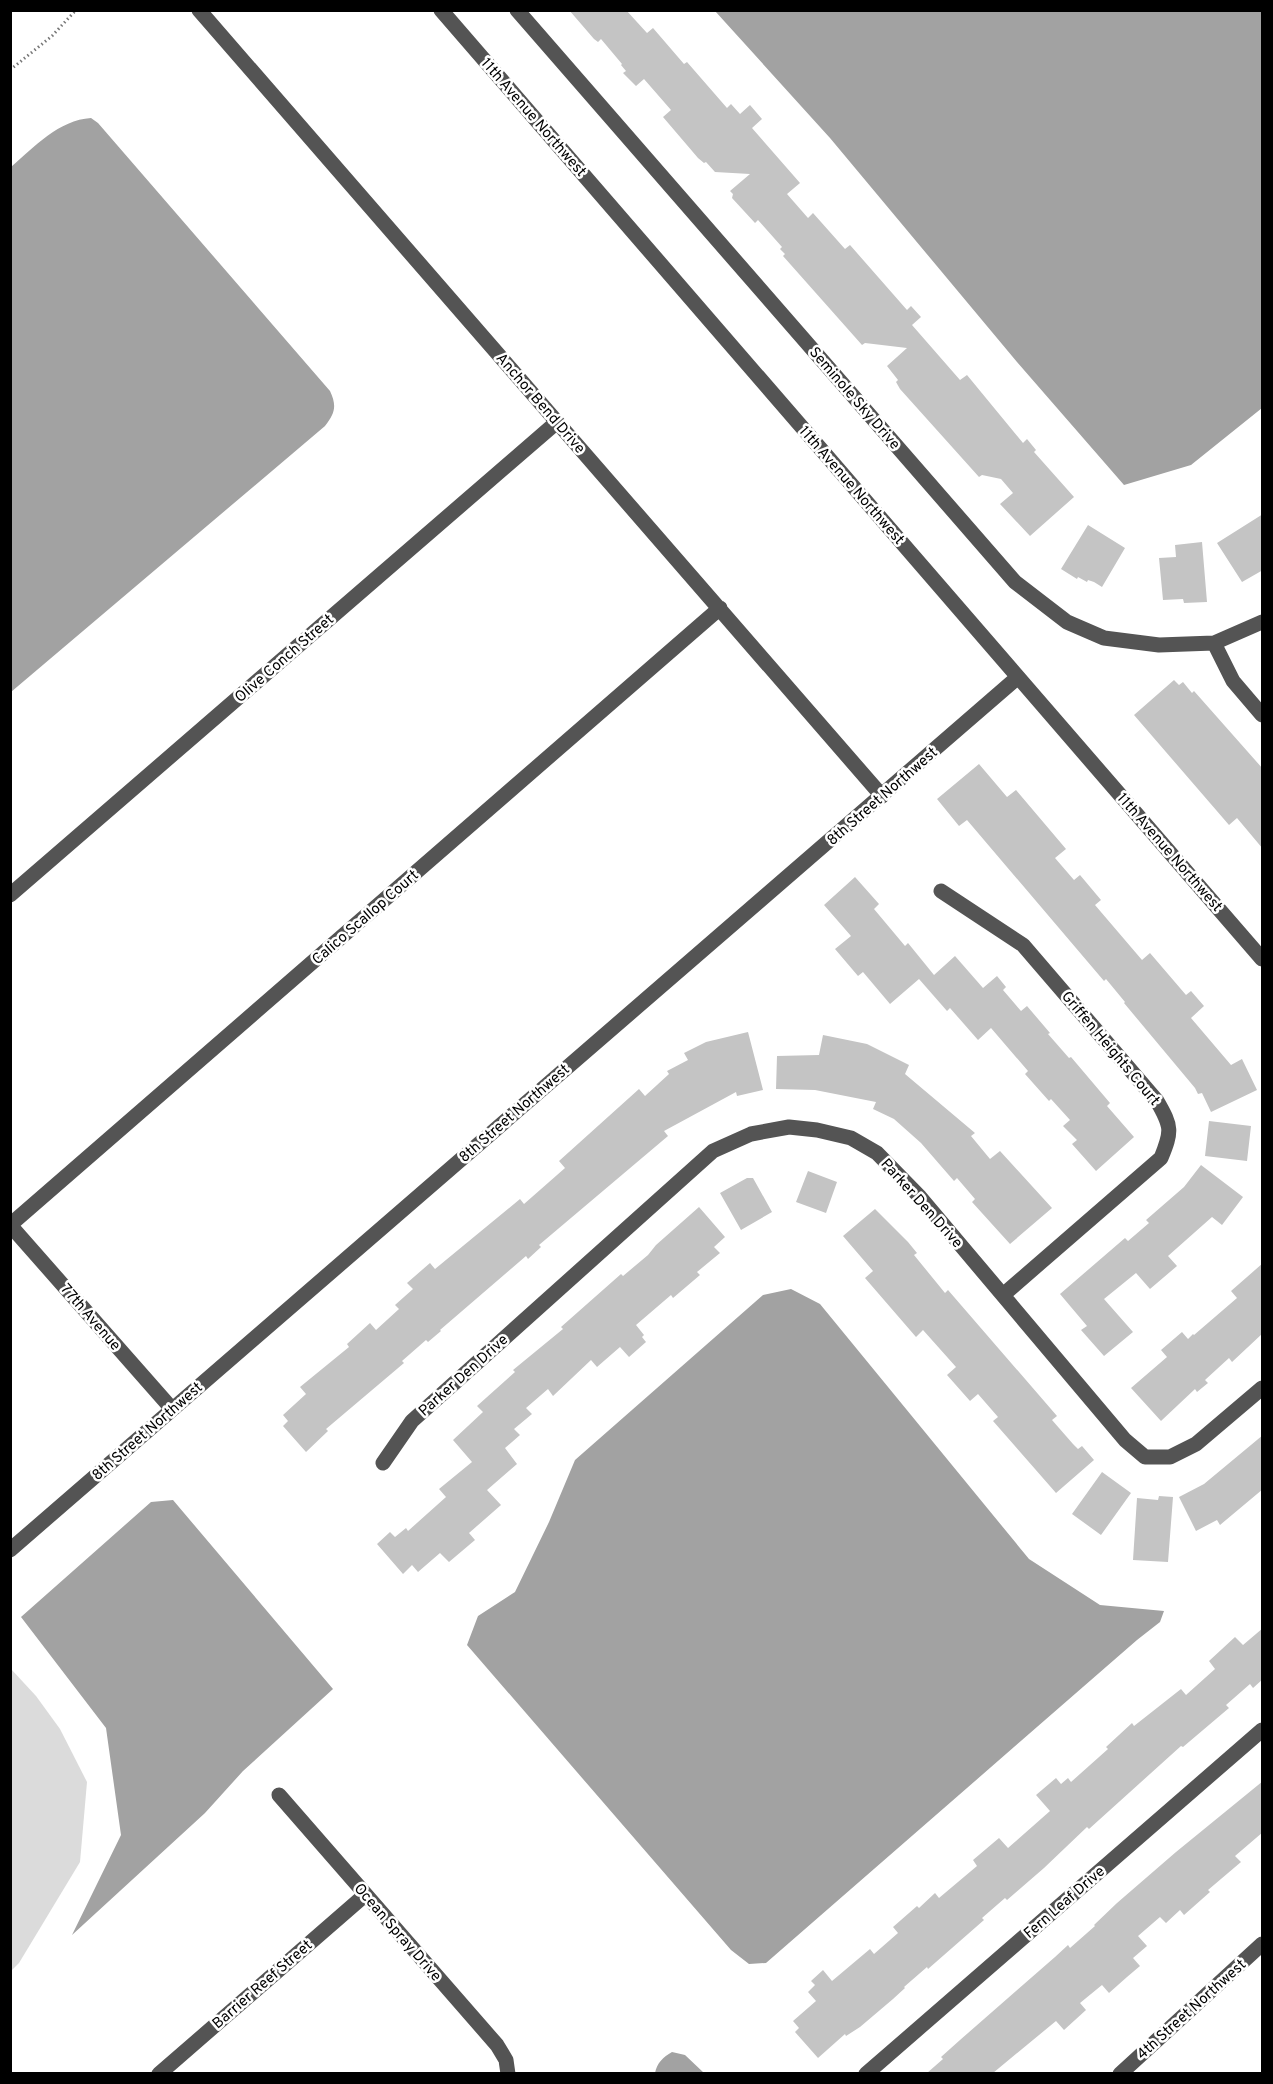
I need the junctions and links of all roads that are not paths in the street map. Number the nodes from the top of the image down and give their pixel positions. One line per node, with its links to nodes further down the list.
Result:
1 (199, 10): 4 (street, Anchor Bend Drive)
2 (441, 10): 8 (street, 11th Avenue Northwest)
3 (518, 10): 7 (street, Seminole Sky Drive)
4 (557, 422): 5 (street, Anchor Bend Drive); 12 (street, Olive Conch Street)
5 (720, 608): 10 (street, Anchor Bend Drive); 14 (street, Calico Scallop Court)
6 (1263, 622): 7 (street, Seminole Sky Drive)
7 (1214, 643): 9 (street)
8 (1018, 677): 10 (street, 8th Street Northwest); 13 (street, 11th Avenue Northwest)
9 (1263, 715)
10 (882, 796): 17 (street, 8th Street Northwest)
11 (941, 891): 15 (street, Griffen Heights Court)
12 (10, 895)
13 (1263, 959)
14 (11, 1225): 17 (street, 77th Avenue)
15 (1003, 1295): 16 (street, Parker Den Drive); 18 (street, Parker Den Drive)
16 (1263, 1388)
17 (172, 1409): 19 (street, 8th Street Northwest)
18 (383, 1463)
19 (10, 1550)
20 (1263, 1730): 26 (street, Fern Leaf Drive)
21 (279, 1794): 22 (street, Ocean Spray Drive)
22 (365, 1895): 24 (street, Barrier Reef Street); 25 (street, Ocean Spray Drive)
23 (1263, 1944): 27 (street, 4th Street Northwest)
24 (159, 2073)
25 (508, 2073)
26 (866, 2073)
27 (1120, 2073)

